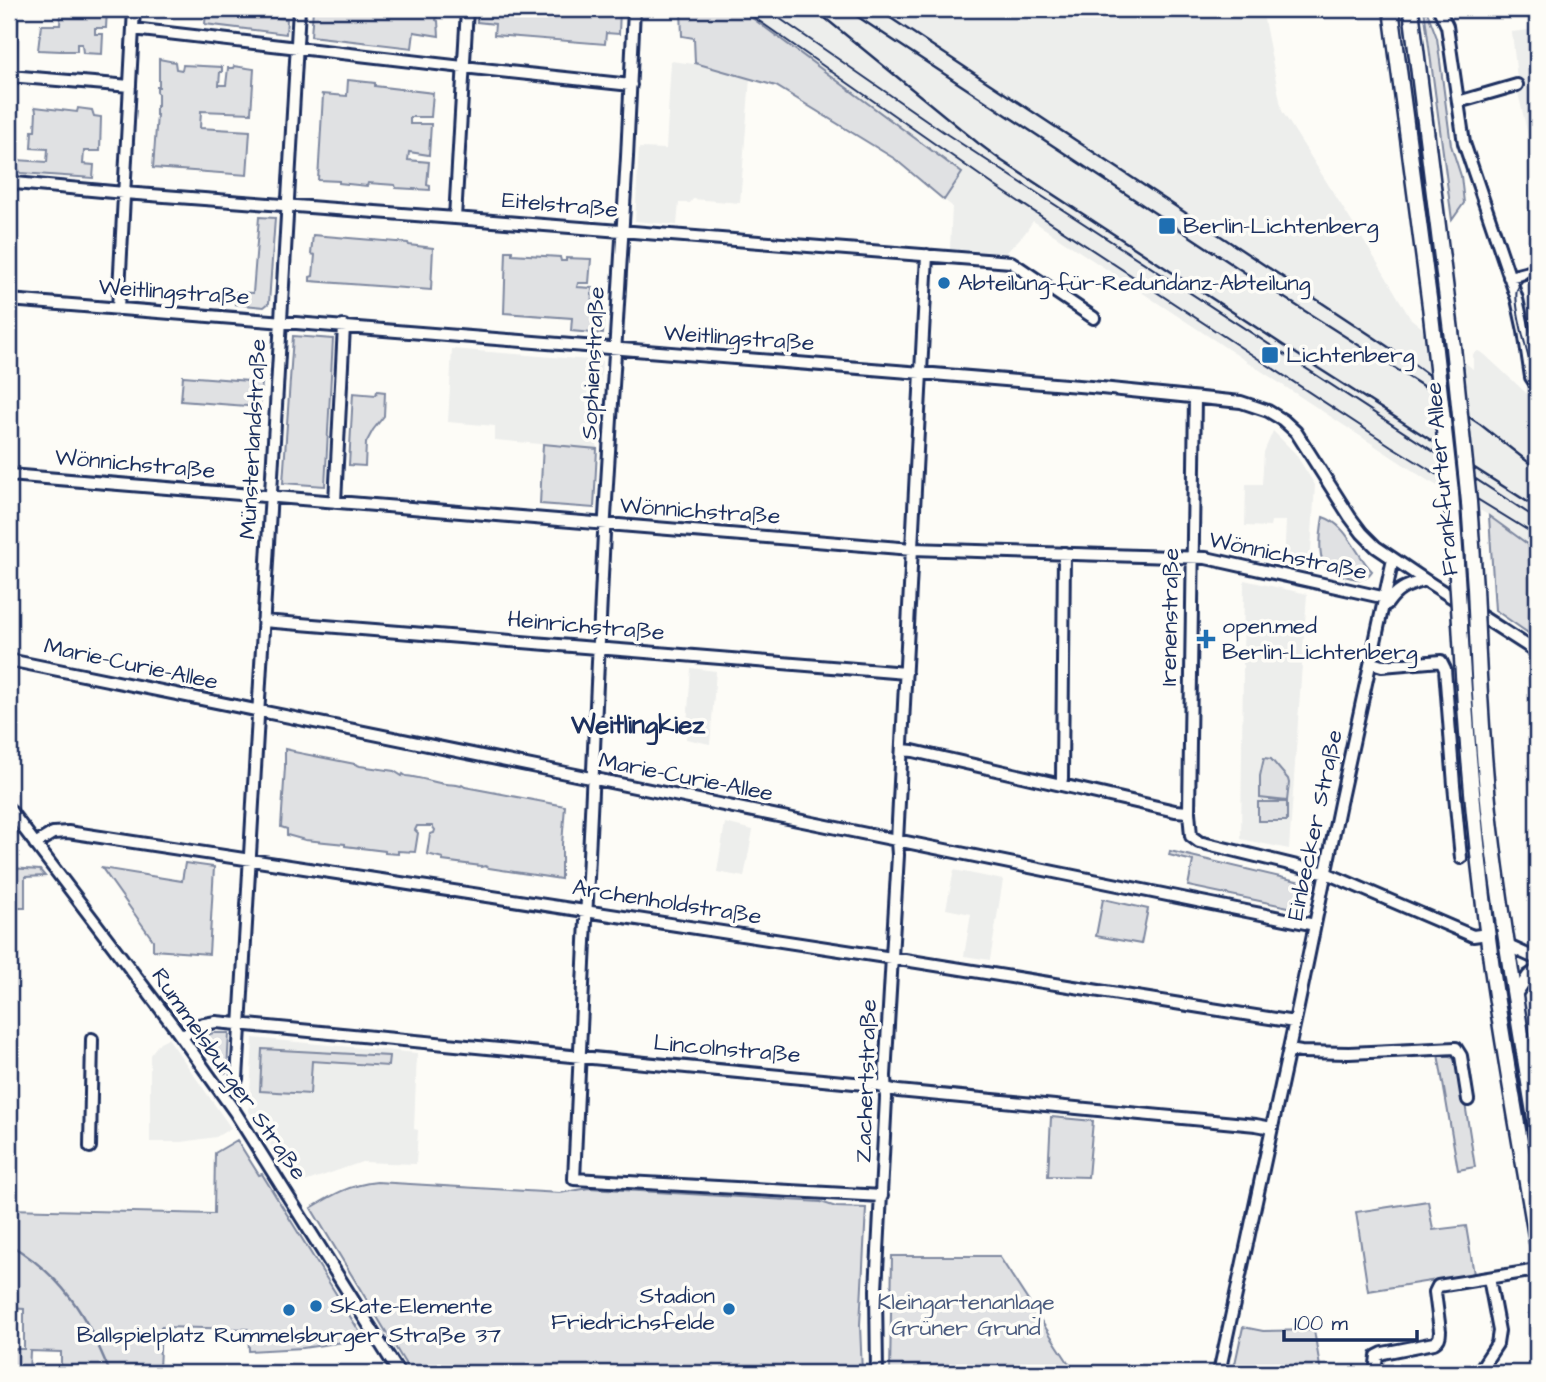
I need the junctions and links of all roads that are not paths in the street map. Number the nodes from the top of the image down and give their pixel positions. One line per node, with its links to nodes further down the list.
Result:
1 (11, 9): 11 (street)
2 (134, 9): 9 (street)
3 (299, 9): 10 (street, Münsterlandstraße)
4 (467, 9): 12 (street)
5 (634, 9): 14 (street, Sophienstraße)
6 (1391, 9): 64 (main road, Frankfurter Allee, bridge)
7 (1411, 9): 65 (main road, Frankfurter Allee, bridge)
8 (1438, 9): 17 (street)
9 (133, 29): 10 (street); 16 (street)
10 (297, 48): 12 (street); 20 (street, Münsterlandstraße)
11 (9, 66)
12 (464, 67): 14 (street); 21 (street)
13 (9, 76): 16 (street)
14 (631, 85): 22 (street, Sophienstraße)
15 (1517, 85): 17 (street)
16 (130, 86): 19 (street)
17 (1458, 102): 25 (street)
18 (9, 177): 19 (street, Eitelstraße)
19 (124, 193): 20 (street, Eitelstraße); 27 (street)
20 (288, 205): 21 (street, Eitelstraße); 29 (street, Münsterlandstraße)
21 (455, 218): 22 (street, Eitelstraße)
22 (622, 231): 23 (street, Eitelstraße); 31 (street, Sophienstraße)
23 (928, 255): 28 (street, Eitelstraße); 32 (street, Zachertstraße)
24 (1537, 270): 25 (street)
25 (1510, 277): 33 (street)
26 (9, 300): 27 (street, Weitlingstraße)
27 (118, 309): 29 (street, Weitlingstraße)
28 (1094, 318)
29 (281, 321): 30 (street, Weitlingstraße); 36 (street, Münsterlandstraße)
30 (344, 327): 31 (street, Weitlingstraße); 37 (street)
31 (615, 349): 32 (street, Weitlingstraße); 38 (street, Sophienstraße)
32 (921, 373): 34 (street, Weitlingstraße); 39 (street, Zachertstraße)
33 (1537, 386)
34 (1195, 398): 41 (street, Irenenstraße); 42 (street, Weitlingstraße)
35 (9, 475): 36 (street, Wönnichstraße)
36 (271, 496): 37 (street, Wönnichstraße); 45 (street, Münsterlandstraße)
37 (335, 502): 38 (street, Wönnichstraße)
38 (605, 524): 39 (street, Wönnichstraße); 46 (street, Sophienstraße)
39 (912, 549): 40 (street, Wönnichstraße); 50 (street, Zachertstraße)
40 (1064, 553): 41 (street, Wönnichstraße); 54 (street)
41 (1192, 558): 44 (street, Wönnichstraße); 56 (street, Irenenstraße)
42 (1393, 559): 43 (street, Weitlingstraße); 44 (street, Einbecker Straße)
43 (1425, 580): 44 (street); 47 (street, Weitlingstraße)
44 (1385, 604): 49 (street, Einbecker Straße)
45 (263, 621): 46 (street, Heinrichstraße); 51 (street, Münsterlandstraße)
46 (599, 649): 50 (street, Heinrichstraße); 53 (street, Sophienstraße)
47 (1537, 652)
48 (9, 660): 51 (street, Marie-Curie-Allee)
49 (1372, 663): 59 (street); 61 (street, Einbecker Straße)
50 (905, 673): 52 (street, Zachertstraße)
51 (259, 712): 53 (street, Marie-Curie-Allee); 60 (street, Münsterlandstraße)
52 (902, 750): 54 (street); 57 (street, Zachertstraße)
53 (592, 779): 57 (street, Marie-Curie-Allee); 62 (street, Sophienstraße)
54 (1060, 785): 56 (street)
55 (9, 809): 58 (street, Rummelsburger Straße)
56 (1189, 812): 61 (street, Irenenstraße)
57 (897, 841): 63 (street, Marie-Curie-Allee); 66 (street, Zachertstraße)
58 (35, 844): 60 (street, Archenholdstraße); 72 (street, Rummelsburger Straße)
59 (1461, 858)
60 (250, 860): 62 (street, Archenholdstraße); 71 (street, Münsterlandstraße)
61 (1326, 873): 63 (street, Einbecker Straße); 64 (street)
62 (586, 911): 66 (street, Archenholdstraße); 75 (street, Sophienstraße)
63 (1315, 925): 70 (street, Einbecker Straße)
64 (1488, 934): 83 (main road, Frankfurter Allee)
65 (1506, 945): 67 (street); 69 (main road, Frankfurter Allee)
66 (892, 958): 70 (street, Archenholdstraße); 77 (street, Zachertstraße)
67 (1537, 959)
68 (1537, 970): 69 (street)
69 (1515, 996): 80 (main road, Frankfurter Allee)
70 (1294, 1022): 74 (street, Einbecker Straße)
71 (240, 1024): 72 (street, Lincolnstraße); 75 (street, Lincolnstraße); 76 (street, Münsterlandstraße)
72 (182, 1037): 86 (street, Rummelsburger Straße)
73 (92, 1039): 81 (street)
74 (1289, 1050): 78 (street); 79 (street, Einbecker Straße)
75 (579, 1056): 77 (street, Lincolnstraße); 82 (street, Sophienstraße)
76 (237, 1079)
77 (886, 1087): 79 (street, Lincolnstraße); 82 (street, Zachertstraße)
78 (1468, 1100)
79 (1272, 1128): 88 (street, Einbecker Straße)
80 (1537, 1130)
81 (90, 1147)
82 (882, 1196): 87 (street, Zachertstraße)
83 (1537, 1242)
84 (1537, 1270): 85 (street)
85 (1489, 1278): 89 (street); 90 (street)
86 (399, 1373)
87 (877, 1373)
88 (1219, 1373)
89 (1377, 1373)
90 (1478, 1373)

